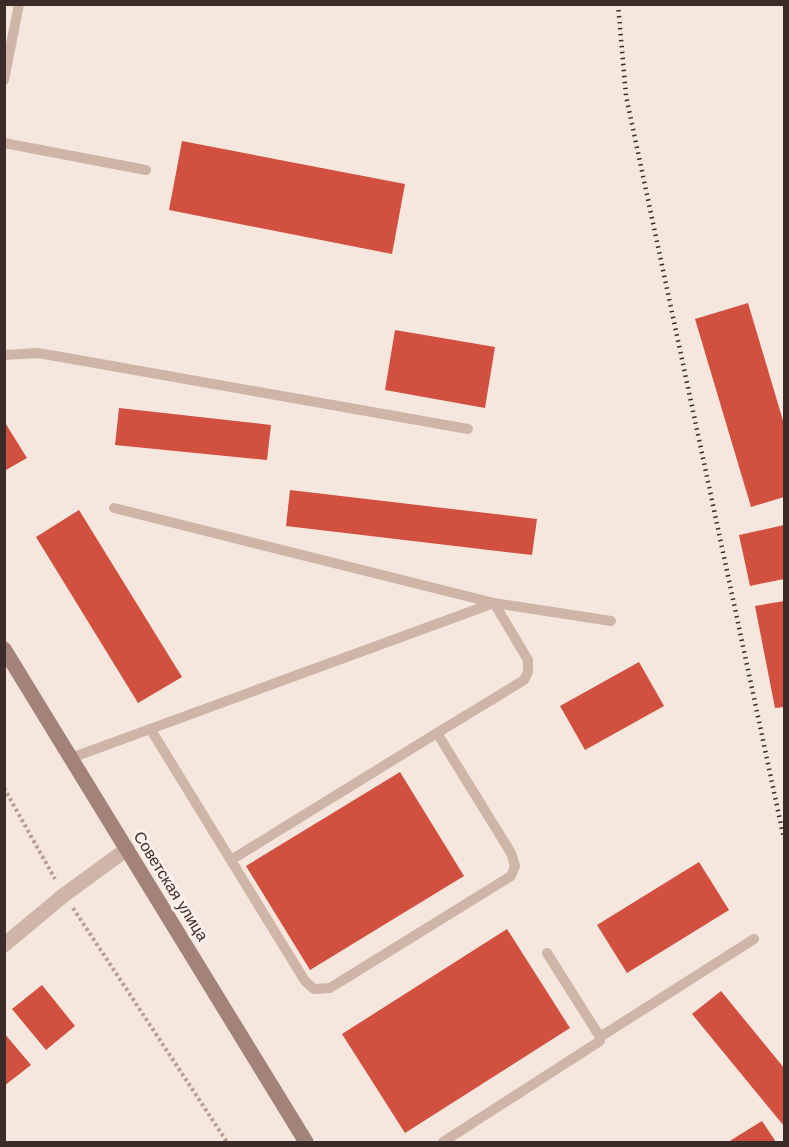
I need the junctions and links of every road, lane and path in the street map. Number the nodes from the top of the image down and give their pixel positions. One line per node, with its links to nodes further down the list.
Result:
1 (19, 4): 2 (lane)
2 (4, 80)
3 (4, 143): 4 (lane)
4 (146, 170)
5 (4, 356): 6 (lane)
6 (468, 429)
7 (114, 508): 8 (lane)
8 (494, 603): 9 (lane); 11 (lane); 12 (lane)
9 (611, 621)
10 (4, 649): 13 (main road, Советская улица)
11 (151, 730): 13 (lane); 16 (lane)
12 (438, 733): 16 (lane); 16 (lane)
13 (71, 758): 15 (main road, Советская улица)
14 (4, 788): 17 (path)
15 (127, 849): 17 (street); 23 (main road, Советская улица)
16 (231, 860)
17 (64, 895): 19 (street); 22 (path)
18 (754, 939): 21 (lane)
19 (4, 945)
20 (547, 953): 21 (lane)
21 (600, 1037): 24 (lane)
22 (227, 1143)
23 (306, 1143)
24 (443, 1143)

